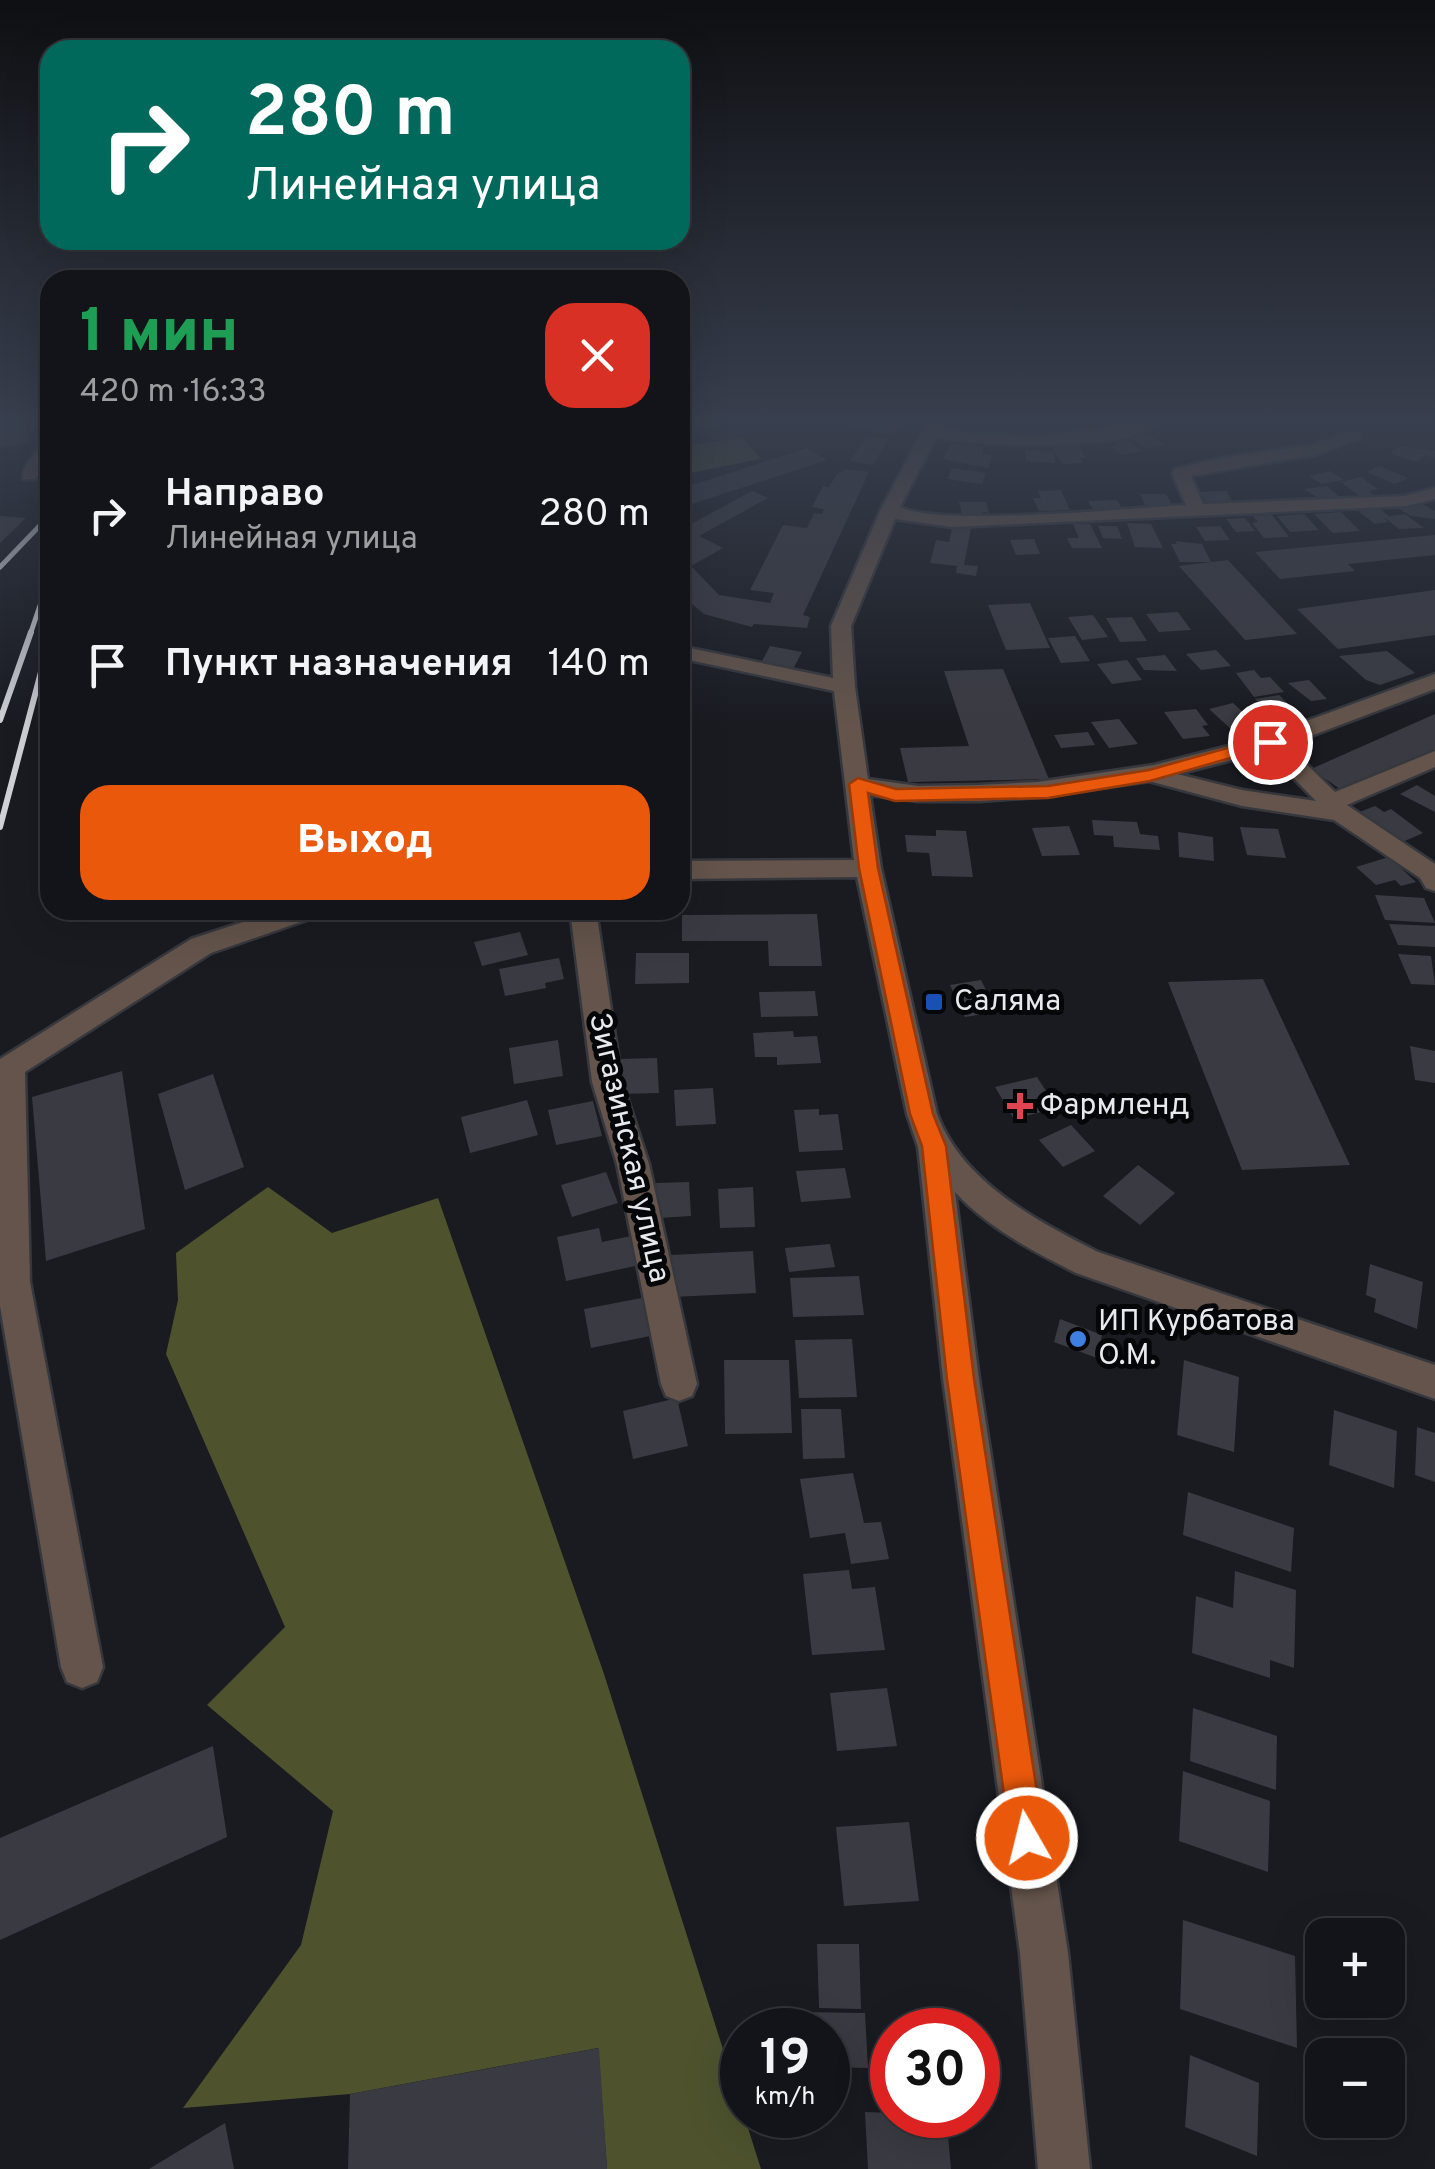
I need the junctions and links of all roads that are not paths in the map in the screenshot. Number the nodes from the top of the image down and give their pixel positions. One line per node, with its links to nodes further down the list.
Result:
1 (884, 524): 4 (street)
2 (690, 654): 4 (street)
3 (1435, 681): 5 (street)
4 (844, 688): 8 (street)
5 (1270, 742): 7 (street); 9 (street)
6 (1435, 758): 9 (street)
7 (1150, 776): 8 (street); 9 (street)
8 (858, 784): 10 (street)
9 (1336, 808): 12 (street)
10 (868, 868): 11 (street); 15 (street)
11 (690, 870)
12 (1433, 875)
13 (279, 920): 18 (street)
14 (584, 920): 17 (street, Зигазинская улица)
15 (934, 1146): 16 (street); 19 (street)
16 (1435, 1382)
17 (679, 1384)
18 (82, 1668)
19 (1064, 2169)

